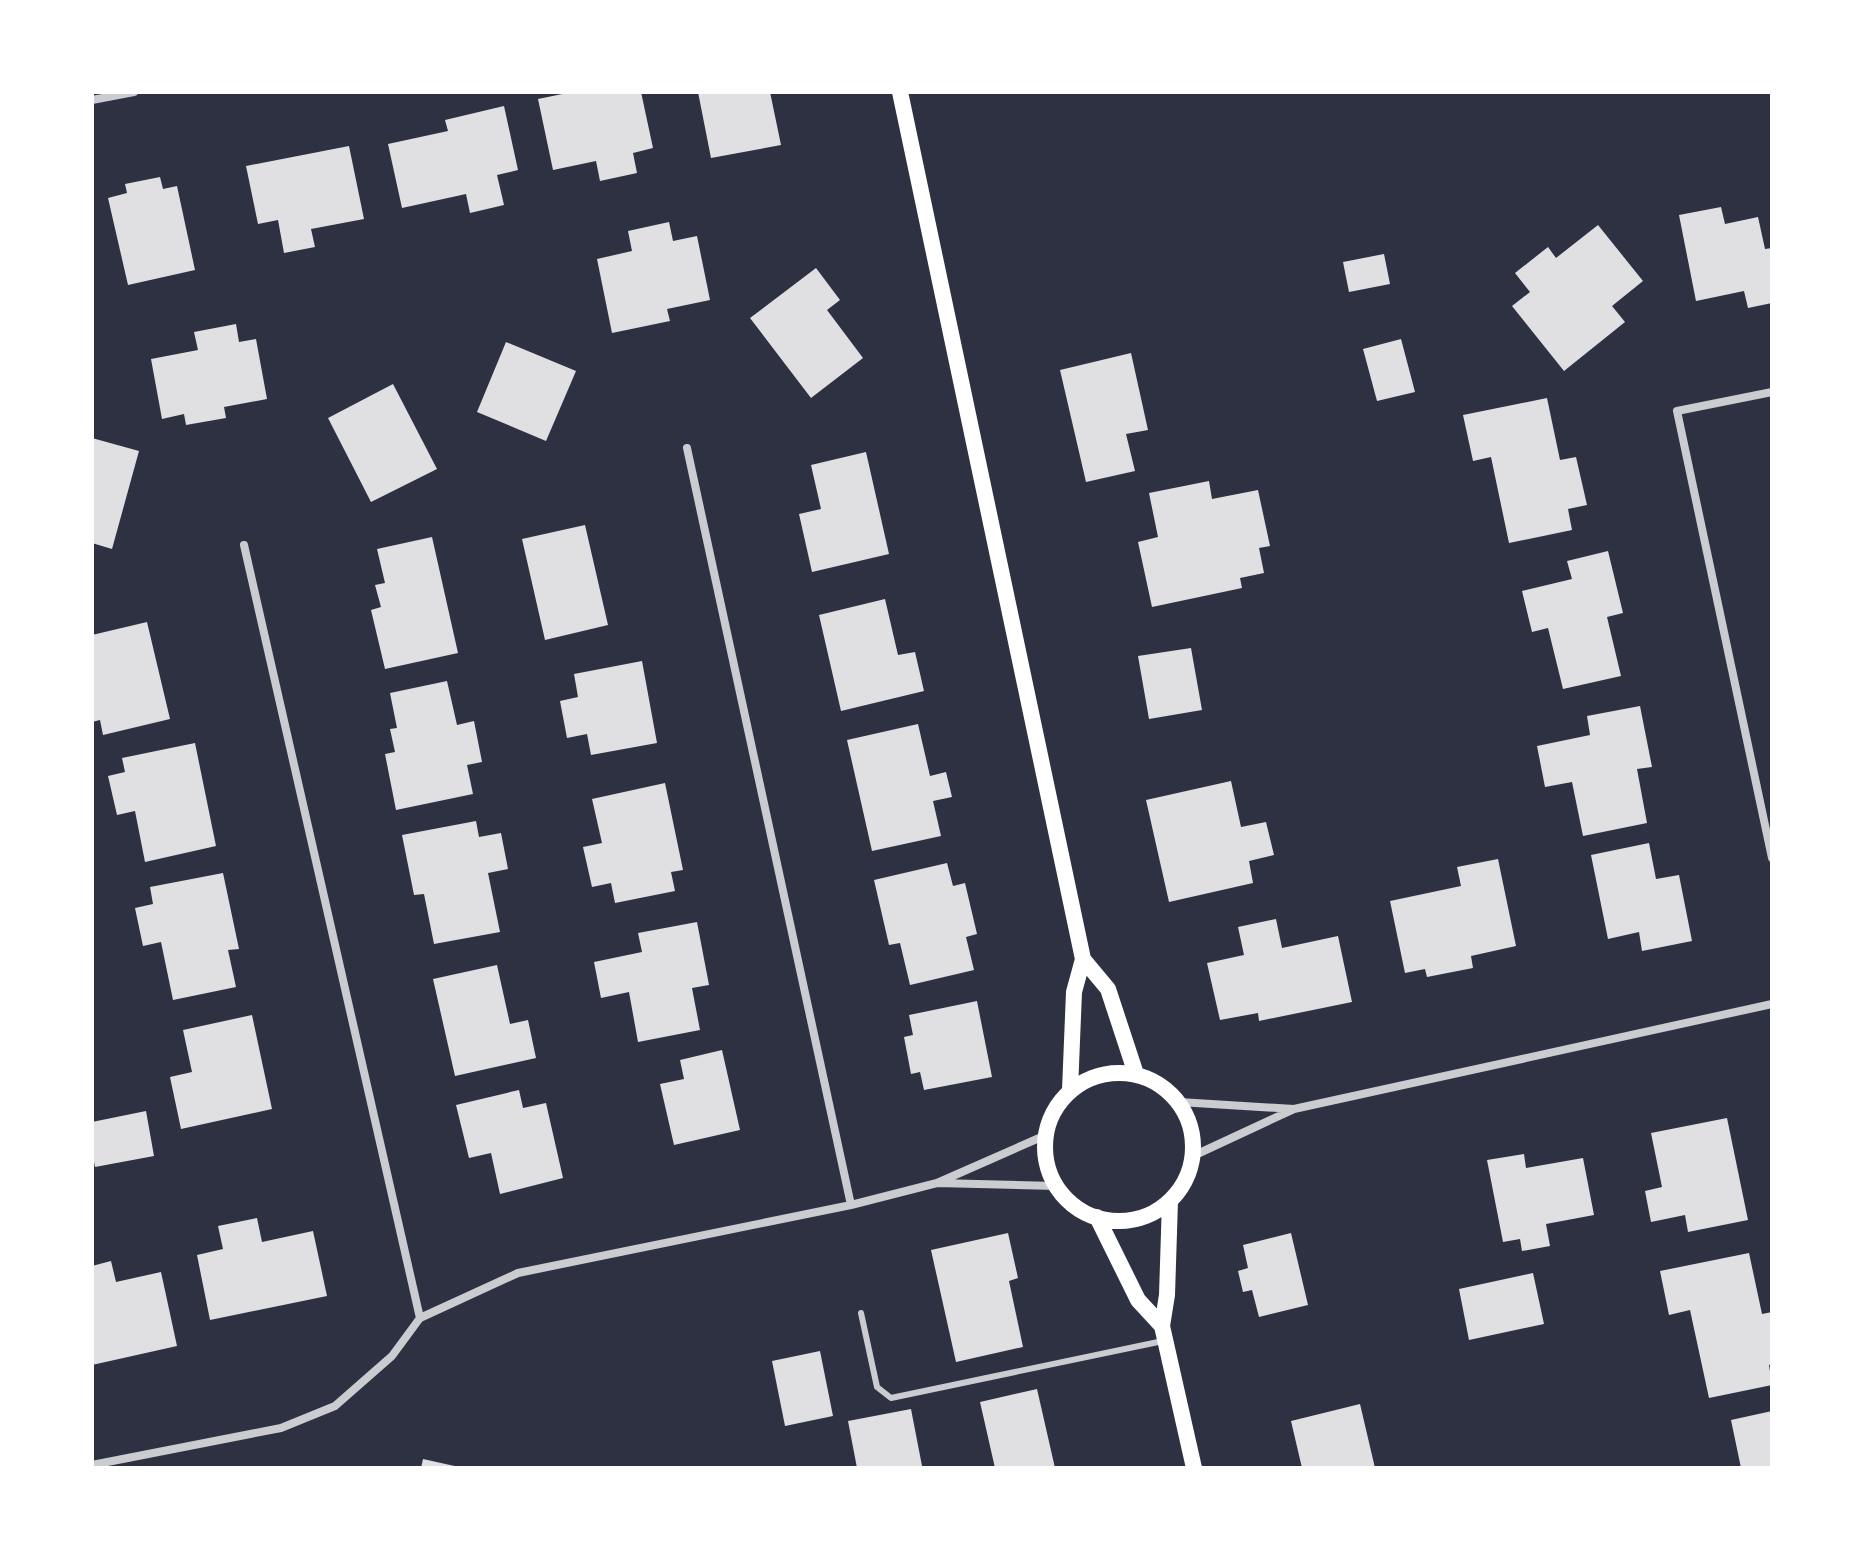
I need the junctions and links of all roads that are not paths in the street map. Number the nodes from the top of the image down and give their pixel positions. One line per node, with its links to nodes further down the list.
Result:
1 (134, 92): 3 (street)
2 (900, 92): 8 (main road)
3 (92, 100)
4 (1772, 392): 7 (street)
5 (687, 448): 19 (street)
6 (244, 545): 22 (street)
7 (1772, 858)
8 (1083, 959): 10 (main road); 11 (main road)
9 (1772, 1004): 13 (street)
10 (1136, 1074): 11 (main road); 12 (main road)
11 (1070, 1090): 14 (main road)
12 (1179, 1102): 13 (street); 15 (main road)
13 (1294, 1109): 15 (street)
14 (1046, 1135): 16 (street); 17 (main road)
15 (1193, 1156): 18 (main road)
16 (937, 1183): 17 (street); 19 (street)
17 (1056, 1186): 20 (main road)
18 (1170, 1201): 20 (main road); 23 (main road)
19 (851, 1205): 22 (street)
20 (1097, 1217): 23 (main road)
21 (861, 1313): 23 (lane)
22 (420, 1318): 24 (street)
23 (1164, 1333): 25 (main road)
24 (92, 1465)
25 (1194, 1468)

